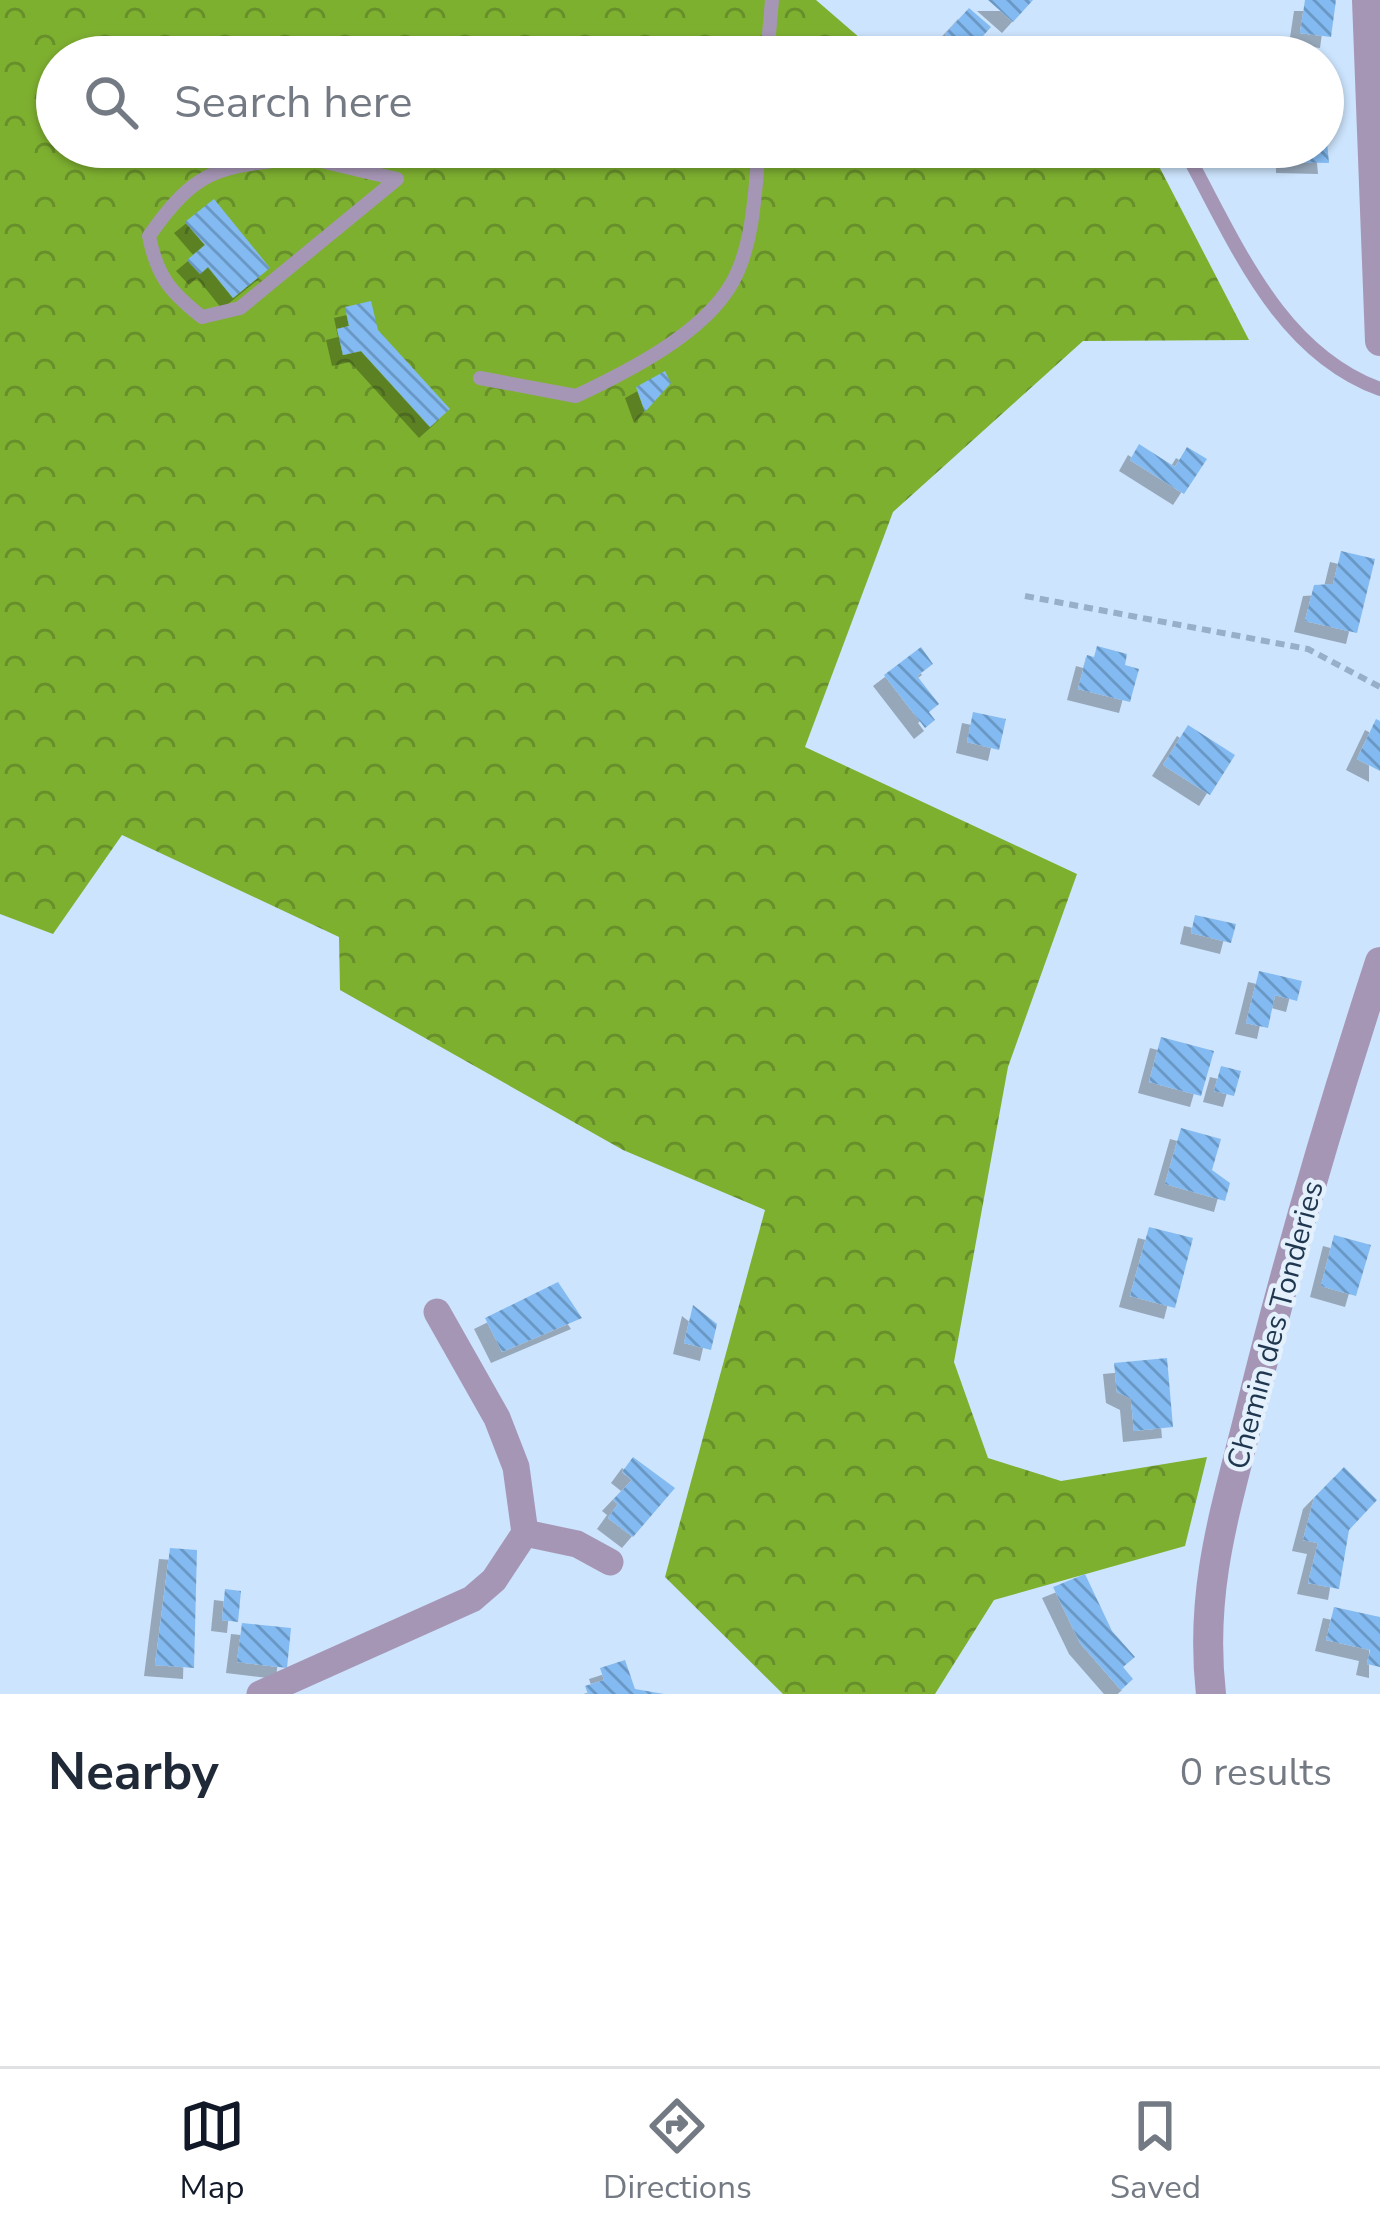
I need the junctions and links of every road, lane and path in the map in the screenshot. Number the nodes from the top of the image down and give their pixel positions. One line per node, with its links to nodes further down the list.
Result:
1 (772, 0): 3 (lane)
2 (1367, 0): 9 (street)
3 (769, 36)
4 (222, 168): 8 (lane)
5 (350, 168): 8 (lane)
6 (757, 168): 10 (lane)
7 (1195, 168): 11 (lane)
8 (397, 179)
9 (1380, 341)
10 (480, 378)
11 (1380, 389)
12 (1025, 596): 13 (path)
13 (1380, 687)
14 (1380, 962): 19 (street, Chemin des Tonderies)
15 (437, 1312): 16 (street)
16 (525, 1533): 17 (street); 18 (street)
17 (610, 1562)
18 (260, 1694)
19 (1210, 1694)

